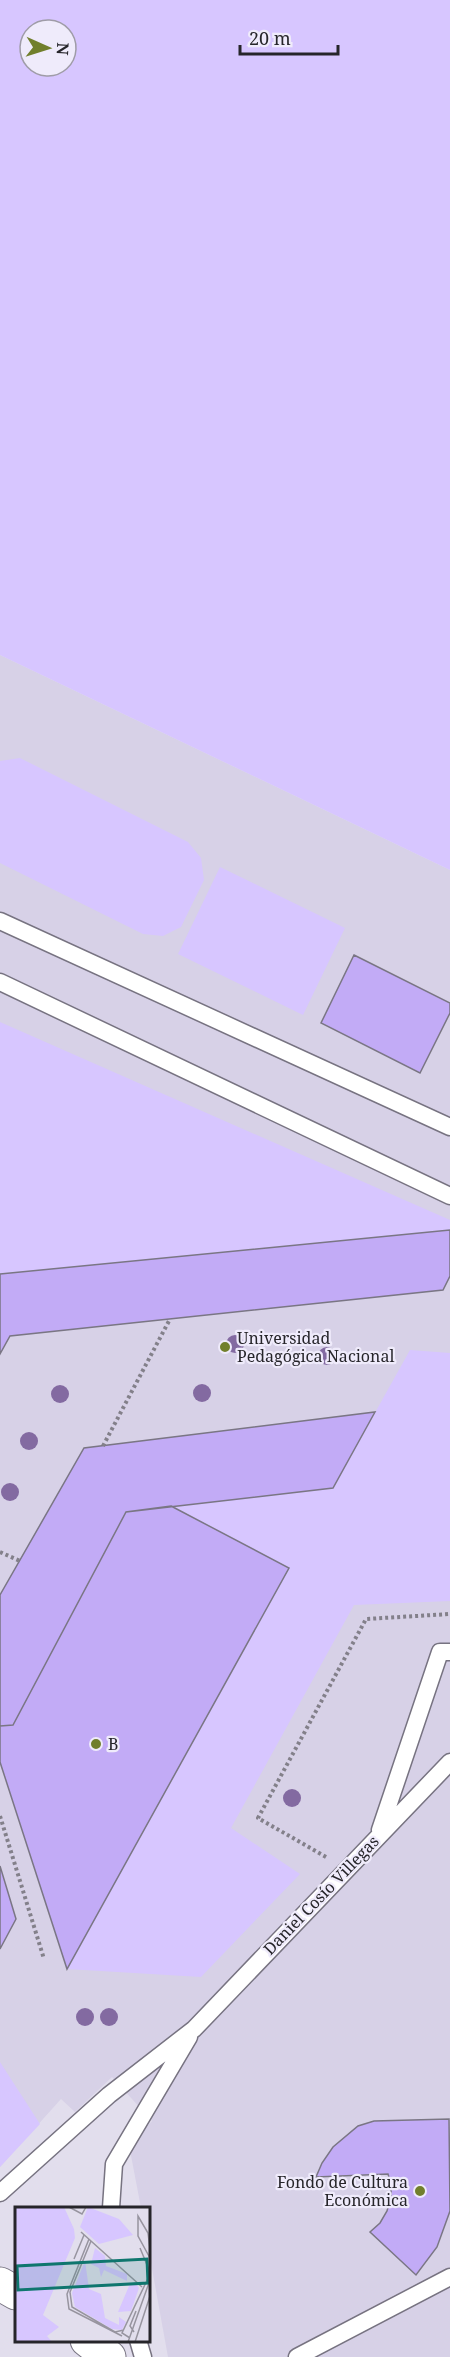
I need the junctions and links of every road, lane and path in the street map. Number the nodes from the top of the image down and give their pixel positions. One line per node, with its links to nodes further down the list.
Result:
1 (0, 921): 3 (lane)
2 (0, 982): 4 (lane)
3 (450, 1127)
4 (450, 1197)
5 (170, 1319): 6 (path)
6 (103, 1446)
7 (0, 1551): 8 (path)
8 (20, 1561)
9 (450, 1614): 14 (path)
10 (450, 1652): 13 (lane)
11 (450, 1762): 13 (lane, Daniel Cosío Villegas)
12 (0, 1816): 15 (path)
13 (379, 1835): 14 (lane, Daniel Cosío Villegas)
14 (347, 1869): 16 (lane, Daniel Cosío Villegas)
15 (44, 1959)
16 (194, 2029): 17 (lane, Daniel Cosío Villegas); 18 (lane, Daniel Cosío Villegas)
17 (0, 2193)
18 (111, 2207)
19 (450, 2277): 26 (lane)
20 (0, 2284): 21 (street)
21 (15, 2292)
22 (90, 2342): 24 (street)
23 (139, 2342): 25 (lane)
24 (109, 2357)
25 (144, 2357)
26 (297, 2357)

